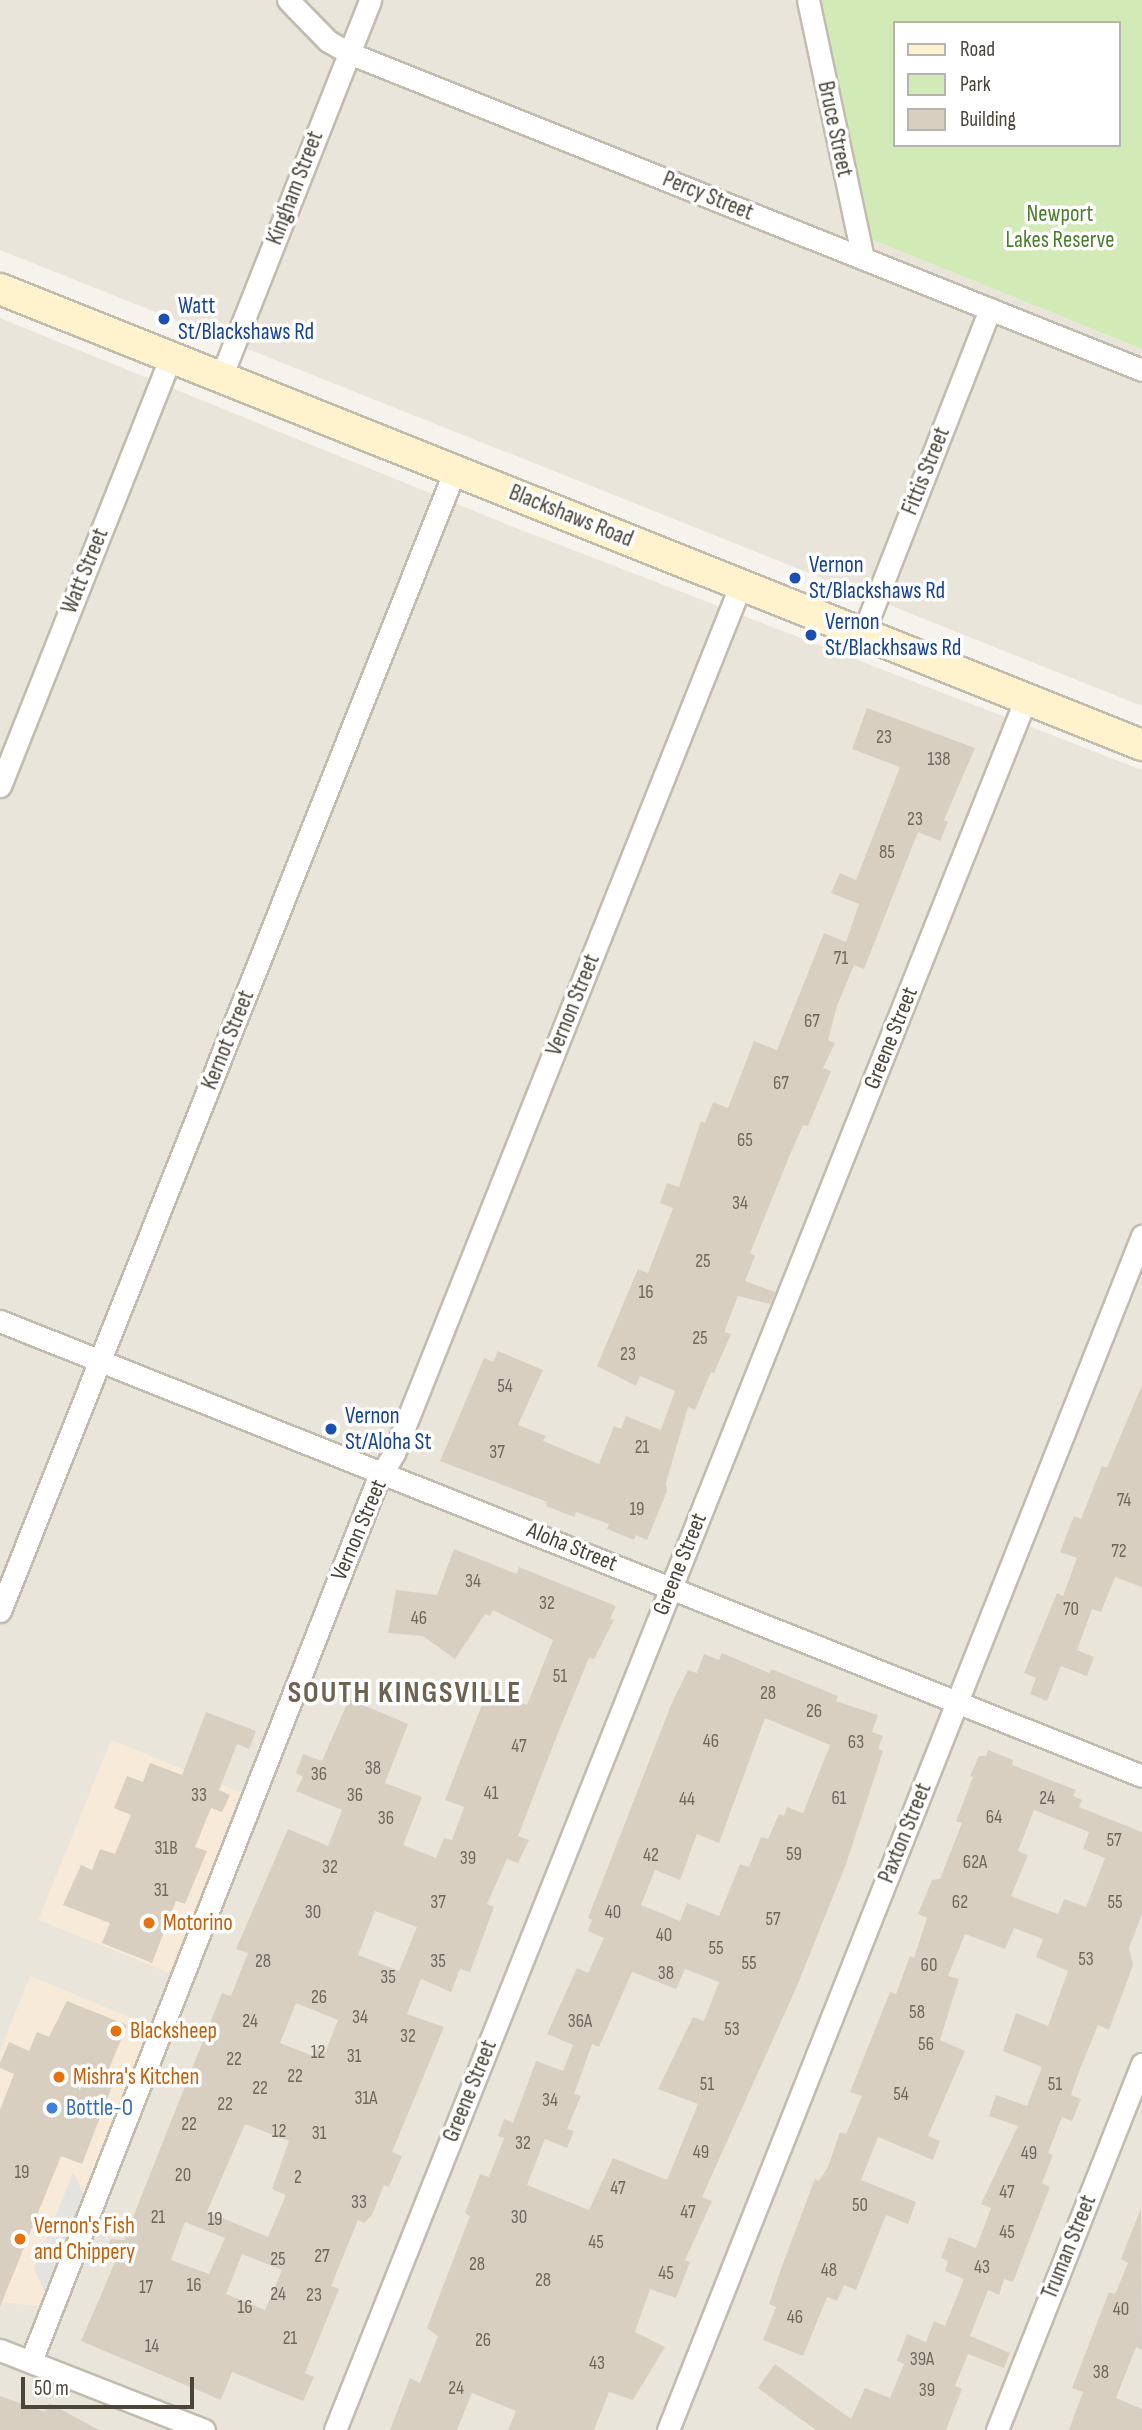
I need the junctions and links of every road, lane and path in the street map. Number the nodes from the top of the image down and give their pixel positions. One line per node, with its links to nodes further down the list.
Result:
1 (288, 0): 4 (street, Percy Street)
2 (370, 0): 4 (street, Kingham Street)
3 (808, 0): 5 (street, Bruce Street)
4 (349, 53): 5 (street, Percy Street); 10 (street, Kingham Street)
5 (863, 258): 7 (street, Percy Street)
6 (0, 289): 8 (main road, Blackshaws Road)
7 (990, 309): 9 (street, Percy Street); 13 (street, Fittis Street)
8 (171, 357): 10 (main road, Blackshaws Road); 16 (street, Watt Street)
9 (1142, 370)
10 (222, 377): 11 (main road, Blackshaws Road)
11 (454, 470): 12 (main road, Blackshaws Road); 19 (street, Kernot Street)
12 (741, 584): 13 (main road, Blackshaws Road); 20 (street, Vernon Street)
13 (863, 633): 14 (main road, Blackshaws Road)
14 (1026, 698): 15 (main road, Blackshaws Road); 21 (street, Greene Street)
15 (1142, 745)
16 (0, 786)
17 (1142, 1236): 23 (street, Paxton Street)
18 (0, 1321): 19 (street, Aloha Street)
19 (100, 1361): 20 (street, Aloha Street); 22 (street, Kernot Street)
20 (383, 1472): 21 (street, Aloha Street); 27 (street, Vernon Street)
21 (671, 1587): 23 (street, Aloha Street); 29 (street, Greene Street)
22 (0, 1611)
23 (957, 1702): 24 (street, Aloha Street); 30 (street, Paxton Street)
24 (1142, 1776)
25 (1142, 2064): 31 (street, Truman Street)
26 (0, 2350): 27 (street)
27 (31, 2361): 28 (street)
28 (204, 2430)
29 (335, 2430)
30 (668, 2430)
31 (997, 2430)

